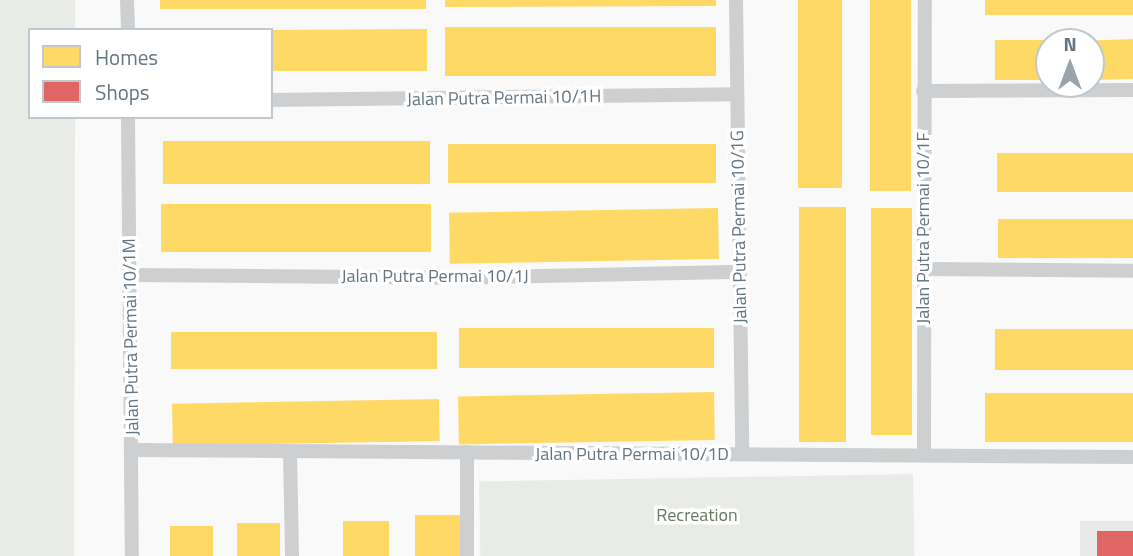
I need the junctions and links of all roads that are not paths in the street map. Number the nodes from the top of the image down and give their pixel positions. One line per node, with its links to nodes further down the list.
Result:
1 (127, 0): 4 (street)
2 (736, 0): 7 (street, Jalan Putra Permai 10/1G)
3 (925, 0): 6 (street, Jalan Putra Permai 10/1F)
4 (128, 28)
5 (1133, 90): 6 (street)
6 (923, 91): 10 (street, Jalan Putra Permai 10/1F)
7 (737, 94): 8 (street, Jalan Putra Permai 10/1H); 12 (street, Jalan Putra Permai 10/1G)
8 (273, 100)
9 (128, 119): 13 (street, Jalan Putra Permai 10/1M)
10 (923, 269): 11 (street); 18 (street, Jalan Putra Permai 10/1F)
11 (1133, 271)
12 (740, 272): 13 (street, Jalan Putra Permai 10/1J); 17 (street, Jalan Putra Permai 10/1G)
13 (130, 275): 14 (street, Jalan Putra Permai 10/1M)
14 (132, 450): 15 (street, Jalan Putra Permai 10/1D); 20 (street, Jalan Putra Permai 10/1M)
15 (290, 451): 16 (street, Jalan Putra Permai 10/1D); 21 (street)
16 (467, 452): 17 (street, Jalan Putra Permai 10/1D); 22 (street)
17 (742, 454): 18 (street, Jalan Putra Permai 10/1D)
18 (924, 455): 19 (street, Jalan Putra Permai 10/1D)
19 (1133, 457)
20 (132, 556)
21 (292, 556)
22 (467, 556)

